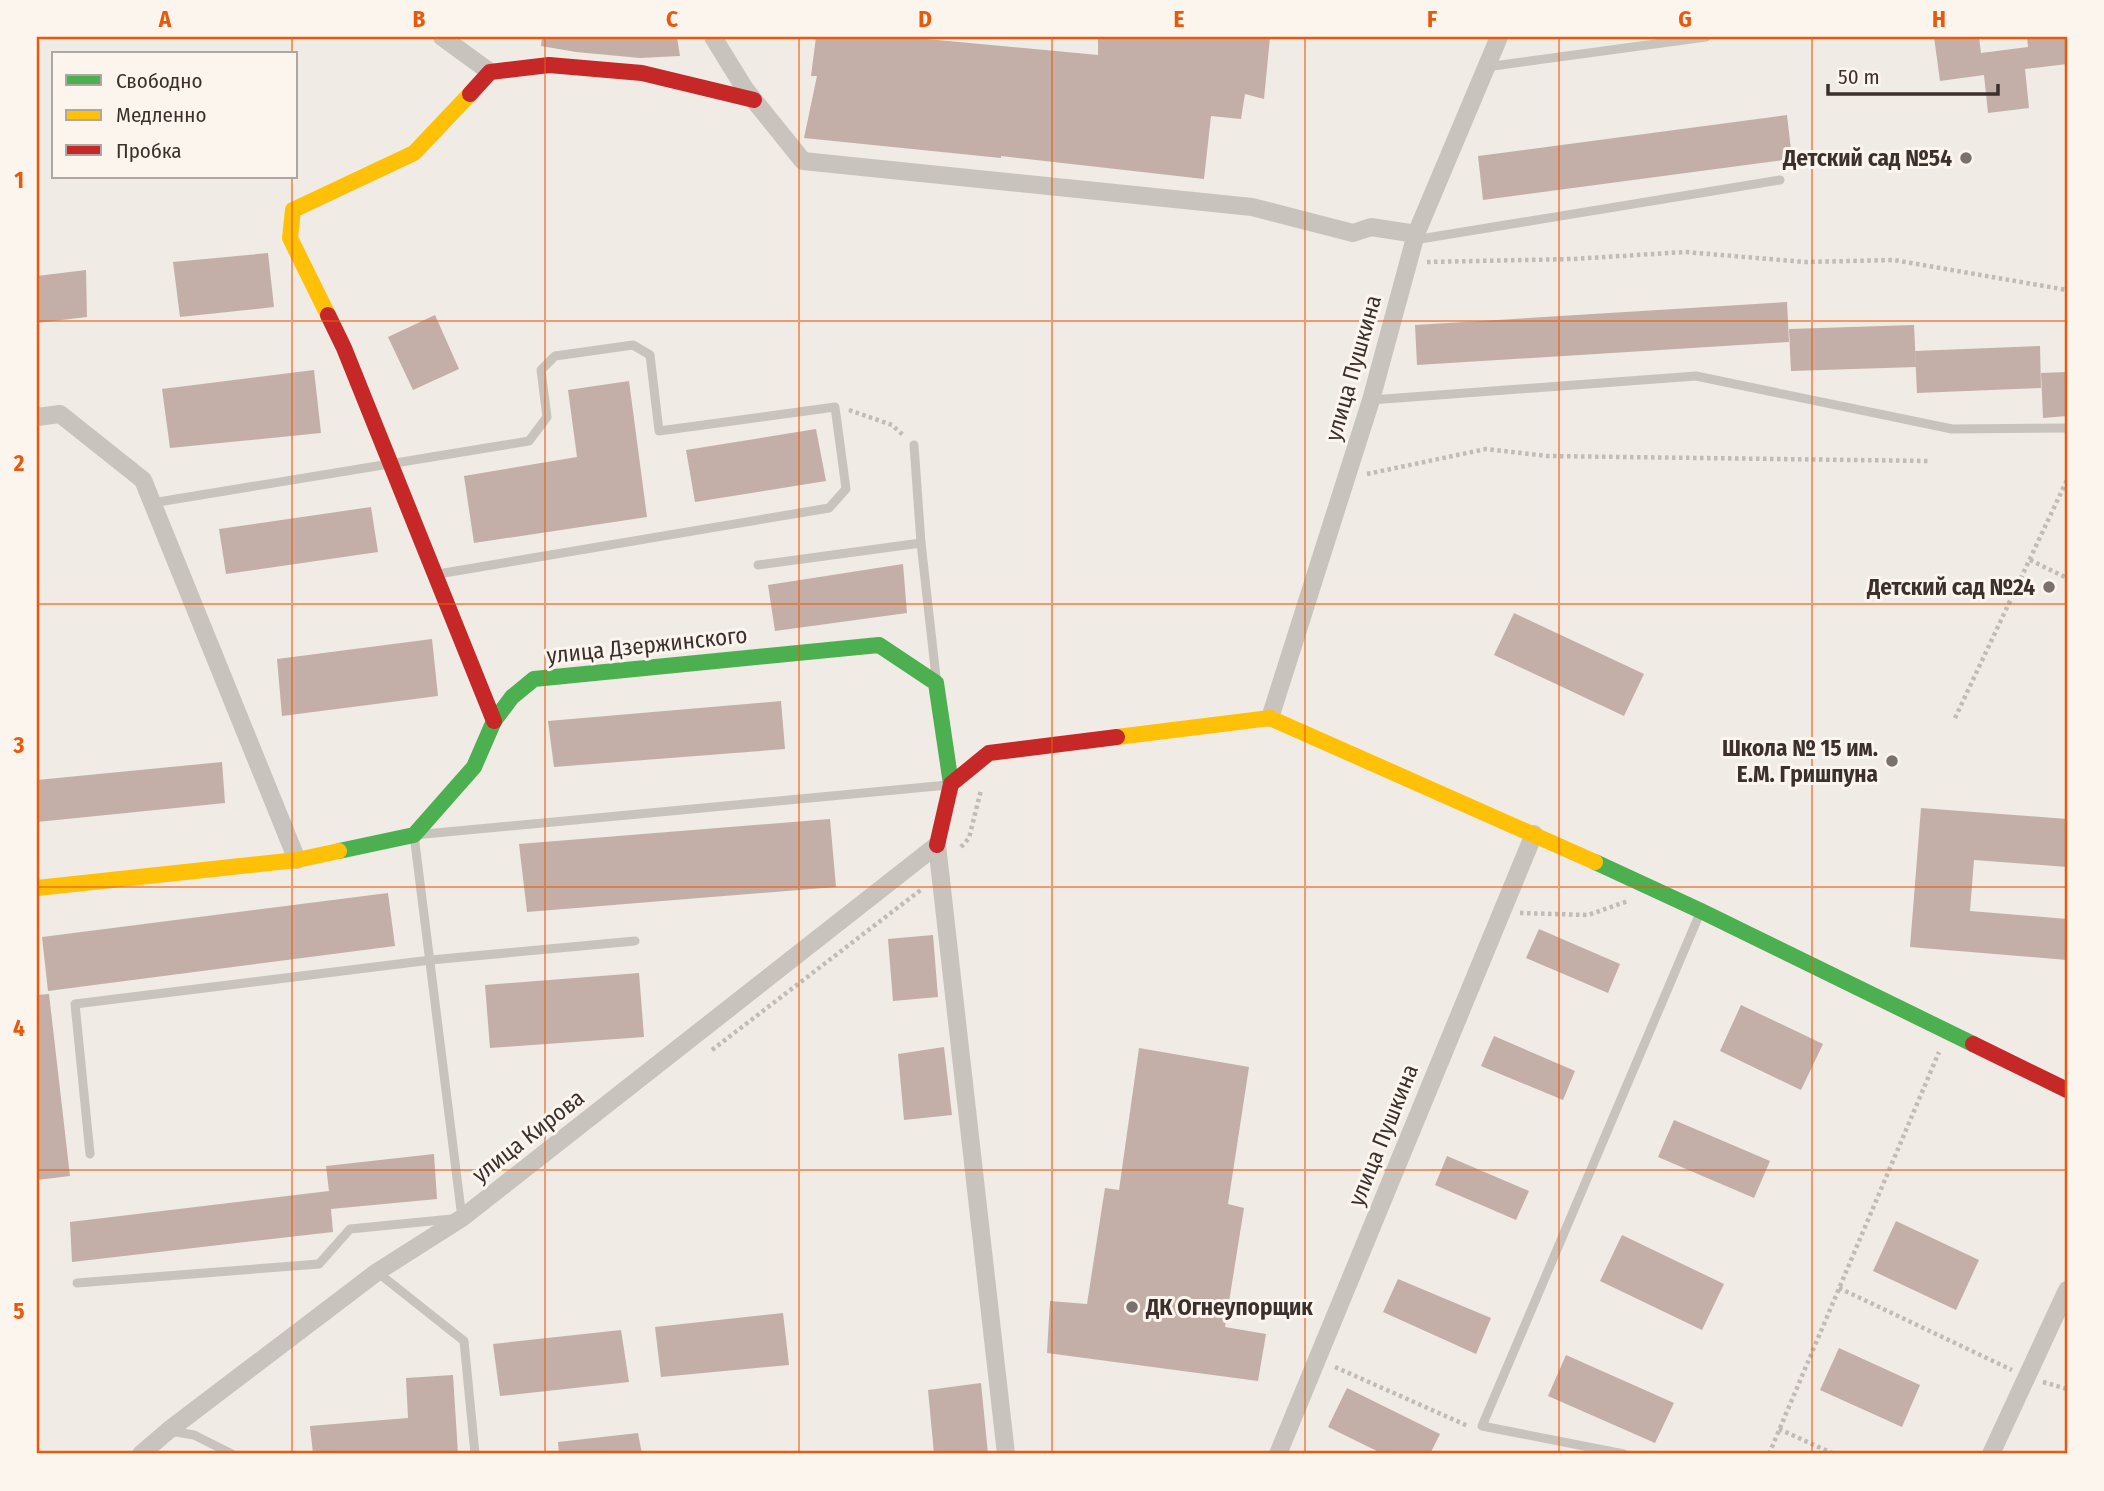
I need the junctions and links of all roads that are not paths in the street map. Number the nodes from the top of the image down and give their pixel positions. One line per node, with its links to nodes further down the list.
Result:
1 (442, 37): 6 (street)
2 (713, 37): 7 (street)
3 (1499, 37): 5 (street, улица Пушкина)
4 (1706, 37): 5 (lane)
5 (1486, 67): 9 (street, улица Пушкина)
6 (490, 72): 7 (street); 14 (street)
7 (754, 100): 9 (street)
8 (1780, 180): 9 (lane)
9 (1415, 237): 10 (street, улица Пушкина)
10 (1371, 400): 12 (lane); 20 (street, улица Пушкина)
11 (37, 417): 15 (street)
12 (2067, 429)
13 (914, 445): 16 (lane)
14 (391, 464): 15 (lane); 18 (street); 18 (lane)
15 (152, 503): 26 (street)
16 (922, 543): 17 (lane); 19 (lane)
17 (758, 565)
18 (435, 574): 21 (street)
19 (936, 683): 21 (street, улица Дзержинского); 22 (street)
20 (1269, 718): 22 (street); 23 (street)
21 (494, 720): 24 (street, улица Дзержинского)
22 (951, 784): 24 (lane); 25 (street)
23 (1534, 834): 28 (street); 42 (street, улица Пушкина)
24 (414, 835): 26 (street); 30 (lane)
25 (937, 845): 33 (street, улица Кирова); 41 (street)
26 (297, 860): 27 (street)
27 (37, 888)
28 (1701, 911): 31 (street); 43 (lane)
29 (635, 941): 30 (lane)
30 (431, 960): 32 (lane); 33 (lane)
31 (2067, 1090)
32 (90, 1154)
33 (462, 1218): 34 (street, улица Кирова); 35 (lane)
34 (377, 1272): 37 (street, улица Кирова); 40 (lane)
35 (78, 1283)
36 (2067, 1290): 44 (street)
37 (169, 1430): 38 (street, улица Кирова); 39 (lane)
38 (141, 1454)
39 (232, 1454)
40 (475, 1454)
41 (1006, 1454)
42 (1278, 1454)
43 (1624, 1454)
44 (1992, 1454)

